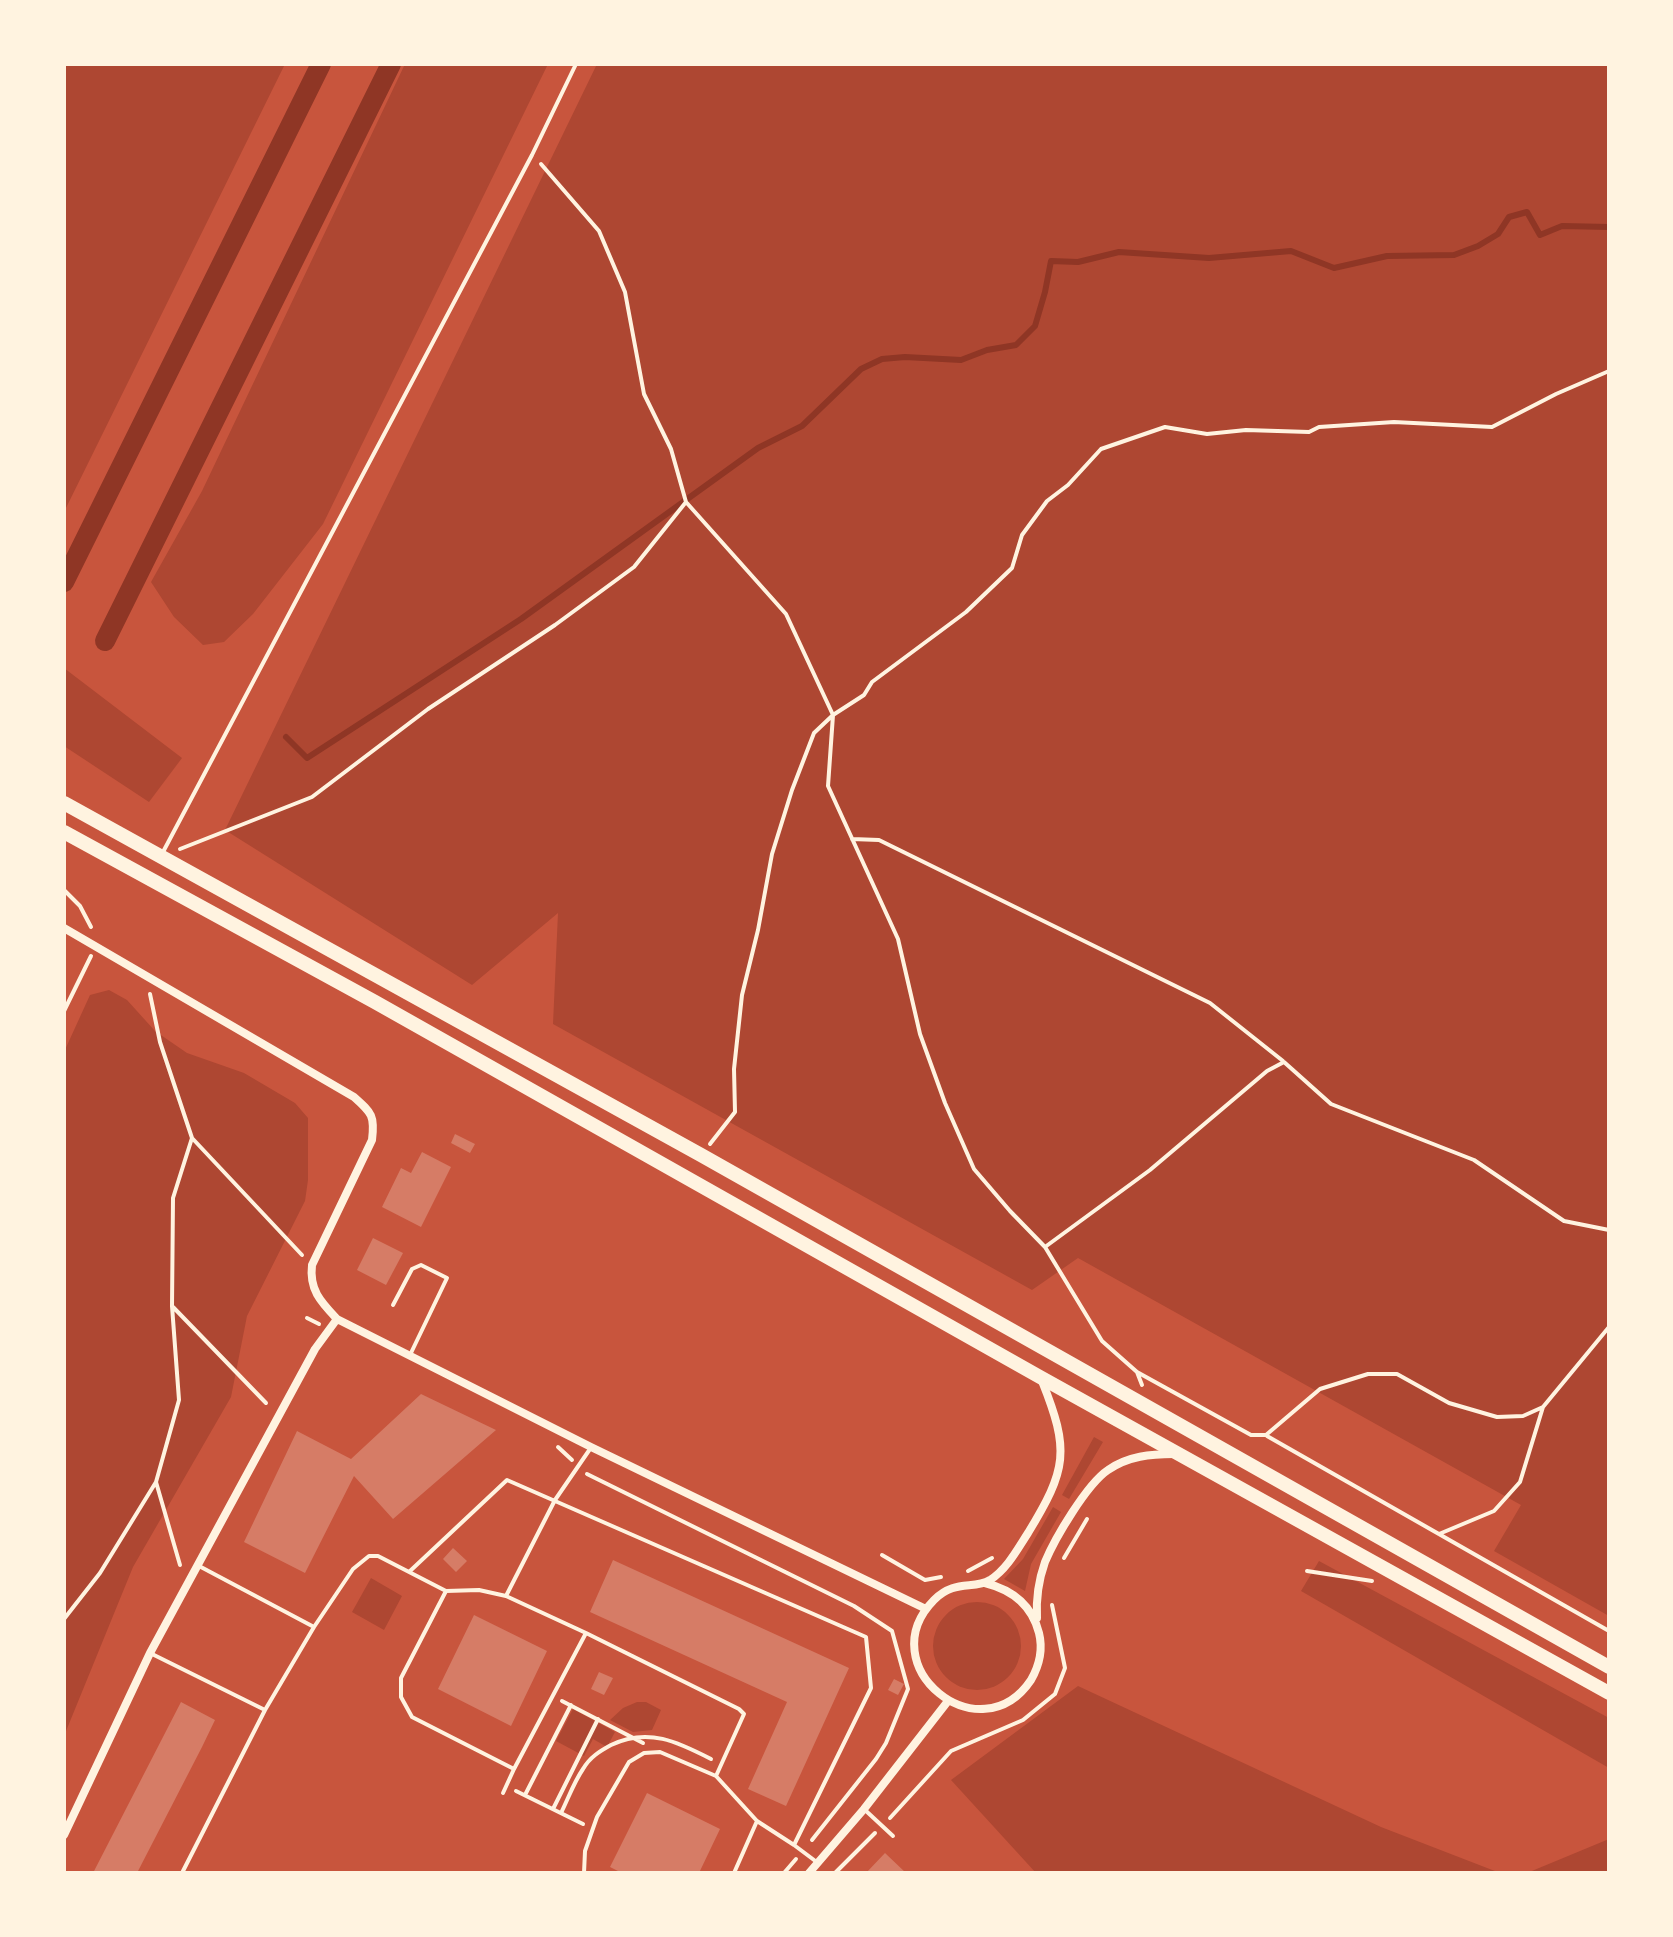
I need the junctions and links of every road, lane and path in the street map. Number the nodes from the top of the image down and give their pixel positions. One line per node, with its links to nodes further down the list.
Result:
1 (576, 64): 2 (lane)
2 (532, 155): 4 (path); 9 (lane)
3 (1609, 371): 5 (path)
4 (686, 502): 5 (path); 9 (path)
5 (833, 715): 8 (path); 18 (path)
6 (64, 803): 9 (main road)
7 (64, 832): 28 (main road)
8 (852, 839): 16 (path); 20 (path)
9 (160, 857): 18 (main road)
10 (64, 890): 12 (path)
11 (64, 928): 13 (street)
12 (94, 934)
13 (95, 946): 14 (street); 15 (path)
14 (147, 976): 17 (path); 21 (street)
15 (64, 1011)
16 (1284, 1062): 19 (path); 20 (path)
17 (192, 1138): 21 (path); 23 (path)
18 (701, 1155): 30 (main road)
19 (1609, 1230)
20 (1045, 1247): 27 (path)
21 (312, 1265): 24 (street)
22 (393, 1305): 26 (lane)
23 (172, 1306): 29 (path); 35 (path)
24 (337, 1319): 26 (street); 41 (street)
25 (1609, 1327): 31 (path)
26 (410, 1355): 33 (street)
27 (1137, 1372): 30 (path); 32 (path)
28 (1040, 1377): 34 (main road); 45 (street)
29 (266, 1403)
30 (1150, 1406): 55 (main road)
31 (1543, 1407): 32 (path); 37 (path)
32 (1266, 1435): 37 (path)
33 (591, 1447): 36 (lane); 48 (street)
34 (1178, 1453): 50 (street); 56 (main road)
35 (156, 1482): 40 (path); 49 (path)
36 (555, 1500): 42 (lane); 47 (lane); 74 (lane)
37 (1439, 1534): 52 (path)
38 (882, 1555): 44 (path)
39 (994, 1556): 43 (path)
40 (180, 1565)
41 (197, 1565): 51 (lane); 54 (street)
42 (409, 1572): 46 (lane); 51 (lane)
43 (961, 1574)
44 (949, 1576)
45 (985, 1583): 48 (street); 50 (street)
46 (446, 1591): 47 (lane); 63 (lane)
47 (506, 1596): 53 (lane)
48 (926, 1609): 58 (street)
49 (64, 1619)
50 (1037, 1623): 58 (street)
51 (314, 1627): 60 (lane)
52 (1609, 1631)
53 (586, 1633): 57 (lane); 64 (lane)
54 (150, 1653): 60 (lane); 72 (street)
55 (1609, 1667)
56 (1609, 1693)
57 (553, 1696): 59 (path); 63 (lane)
58 (948, 1701): 69 (street)
59 (571, 1705): 61 (path); 67 (path)
60 (265, 1710): 76 (lane)
61 (598, 1719): 62 (path); 68 (path)
62 (660, 1752): 64 (lane); 71 (lane)
63 (514, 1769): 65 (lane)
64 (716, 1776): 70 (lane)
65 (506, 1786): 66 (lane); 67 (path)
66 (503, 1793)
67 (525, 1795): 68 (path)
68 (553, 1809): 71 (path)
69 (864, 1809): 73 (lane); 75 (street)
70 (757, 1821): 74 (lane); 78 (lane)
71 (593, 1829): 77 (lane)
72 (64, 1835)
73 (893, 1836)
74 (794, 1845): 75 (lane)
75 (819, 1863): 79 (street)
76 (182, 1873)
77 (584, 1873)
78 (734, 1873)
79 (809, 1873)

